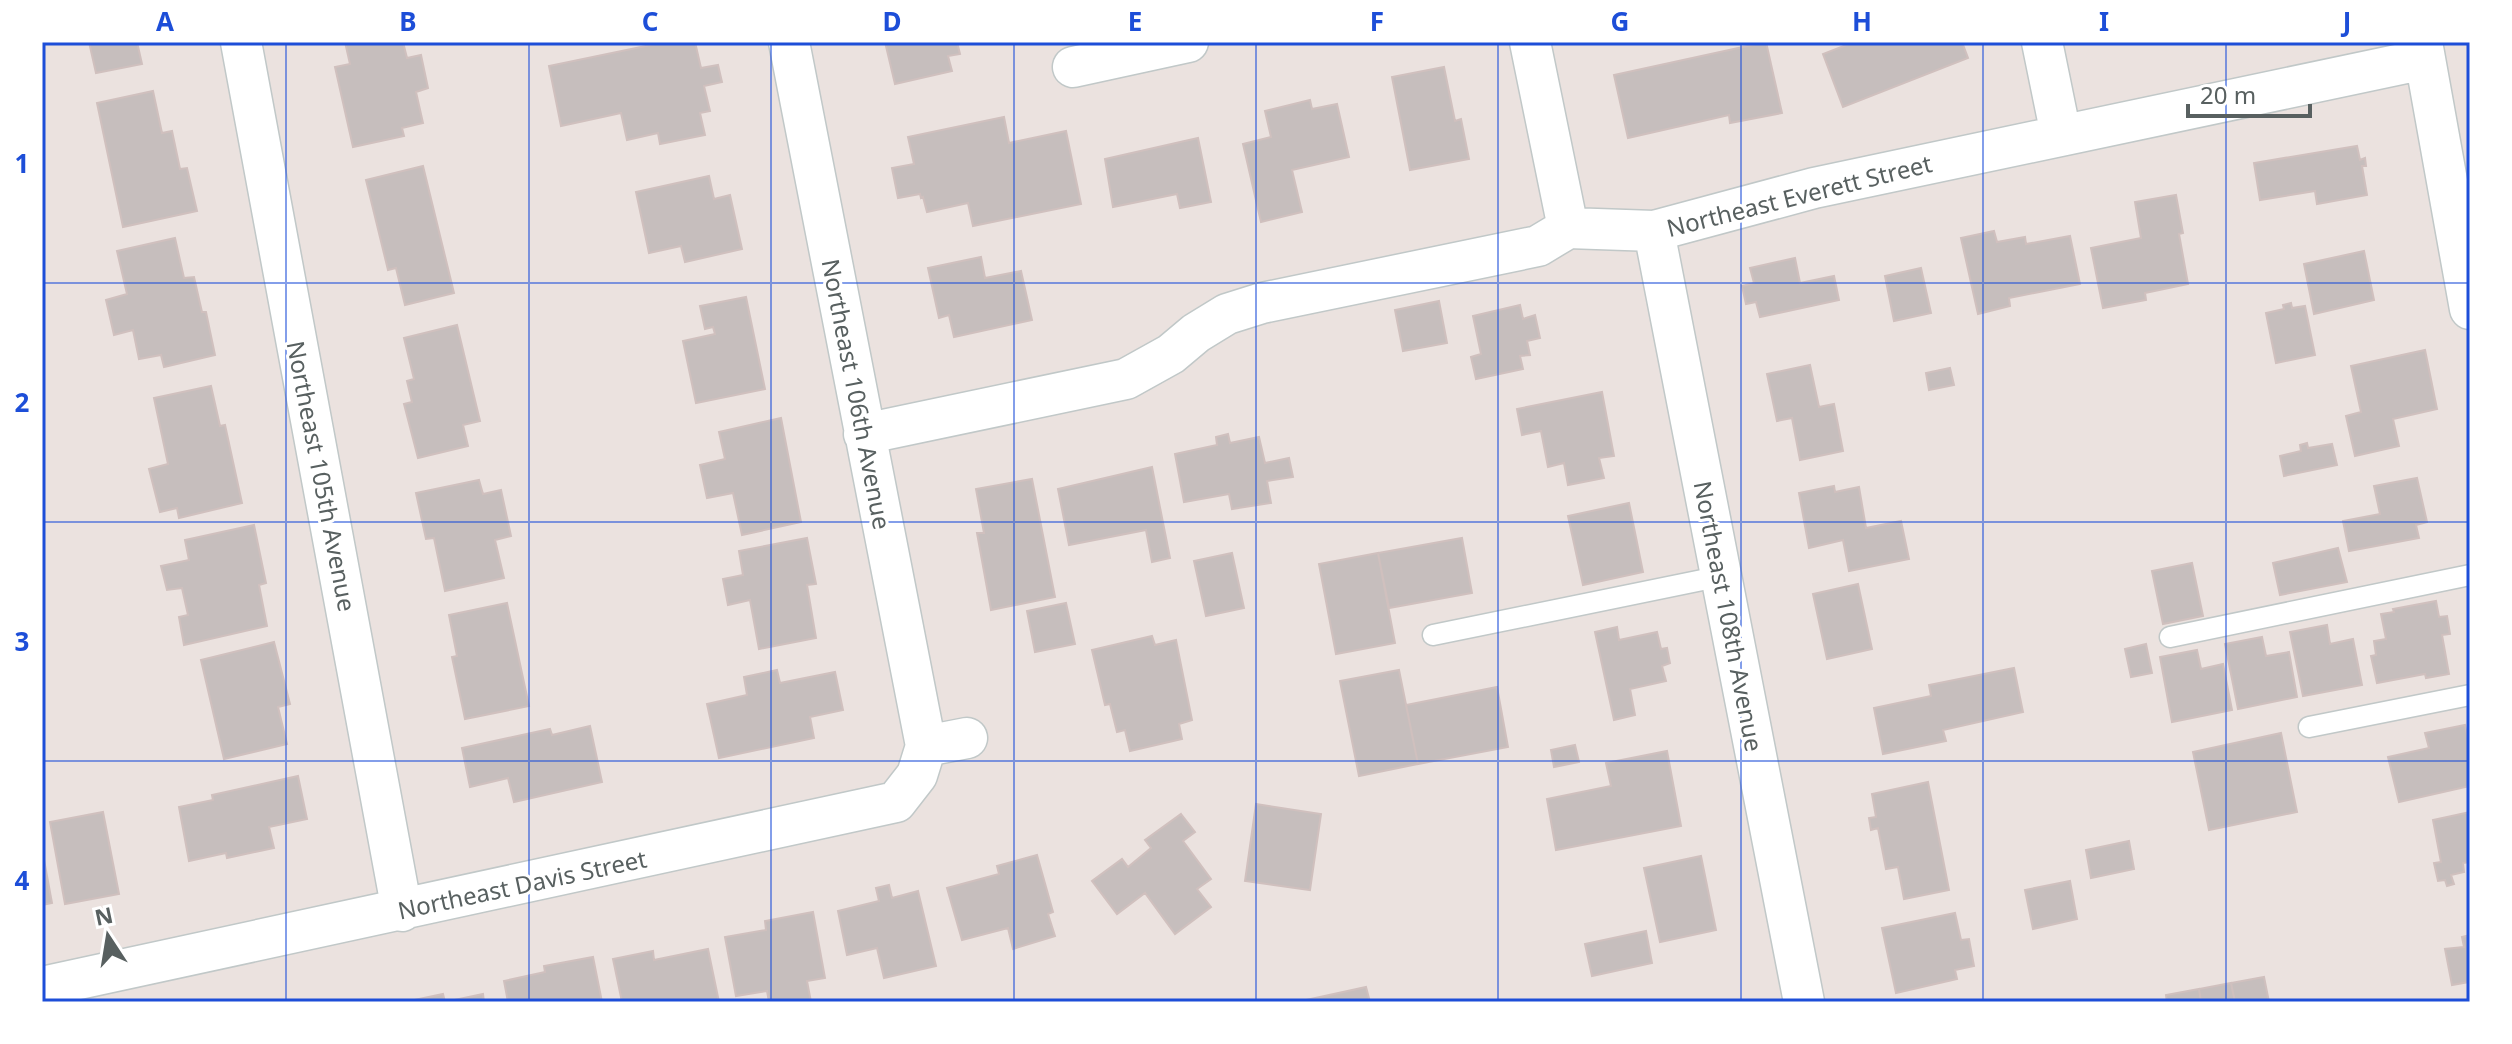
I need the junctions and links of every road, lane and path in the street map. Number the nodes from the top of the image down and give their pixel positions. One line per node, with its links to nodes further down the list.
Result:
1 (241, 42): 21 (street, Northeast 105th Avenue)
2 (789, 42): 12 (street, Northeast 106th Avenue)
3 (1188, 42): 7 (street)
4 (1530, 42): 9 (street)
5 (2042, 42): 8 (street)
6 (2423, 50): 8 (street, Northeast Everett Street); 11 (street)
7 (1073, 67)
8 (2061, 135): 10 (street, Northeast Everett Street)
9 (1568, 228): 10 (street, Northeast Everett Street); 12 (street)
10 (1654, 231): 14 (street, Northeast 108th Avenue)
11 (2470, 309)
12 (864, 434): 20 (street, Northeast 106th Avenue)
13 (2470, 575): 16 (lane)
14 (1722, 576): 15 (lane); 23 (street, Northeast 108th Avenue)
15 (1433, 635)
16 (2170, 637)
17 (2470, 695): 18 (lane)
18 (2309, 727)
19 (967, 738): 20 (street)
20 (926, 746): 21 (street, Northeast Davis Street)
21 (402, 911): 22 (street, Northeast Davis Street)
22 (42, 987)
23 (1804, 1002)

